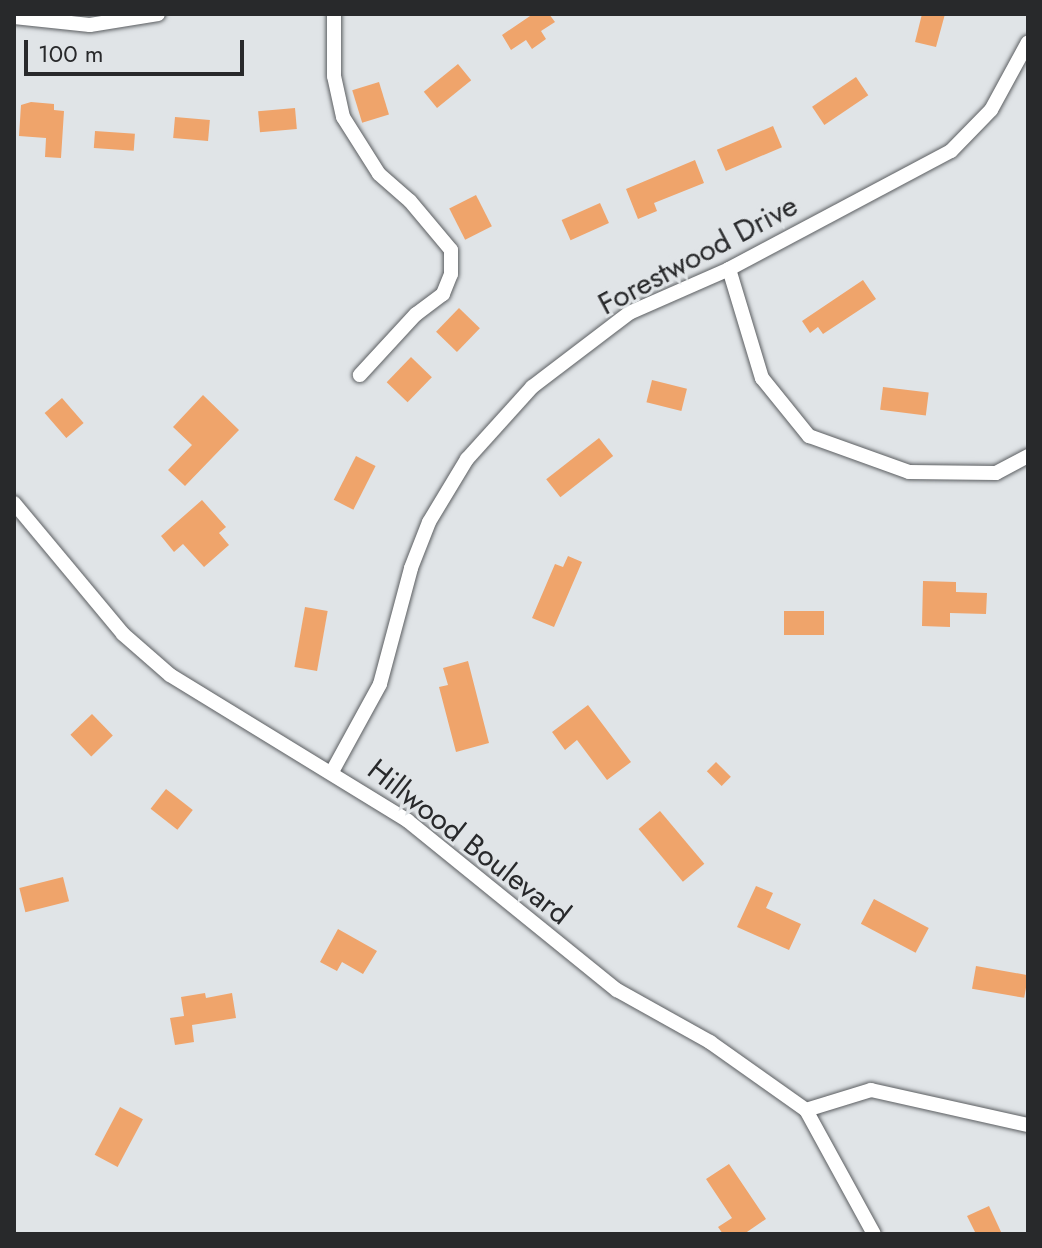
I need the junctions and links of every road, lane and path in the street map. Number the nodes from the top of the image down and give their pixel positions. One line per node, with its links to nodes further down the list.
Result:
1 (158, 14): 3 (street)
2 (334, 14): 6 (street)
3 (14, 17)
4 (1028, 42): 5 (street, Forestwood Drive)
5 (729, 269): 7 (street); 9 (street, Forestwood Drive)
6 (360, 375)
7 (1028, 456)
8 (14, 503): 9 (street, Hillwood Boulevard)
9 (333, 770): 10 (street, Hillwood Boulevard)
10 (806, 1110): 11 (street); 12 (street, Hillwood Boulevard)
11 (1028, 1125)
12 (874, 1234)

